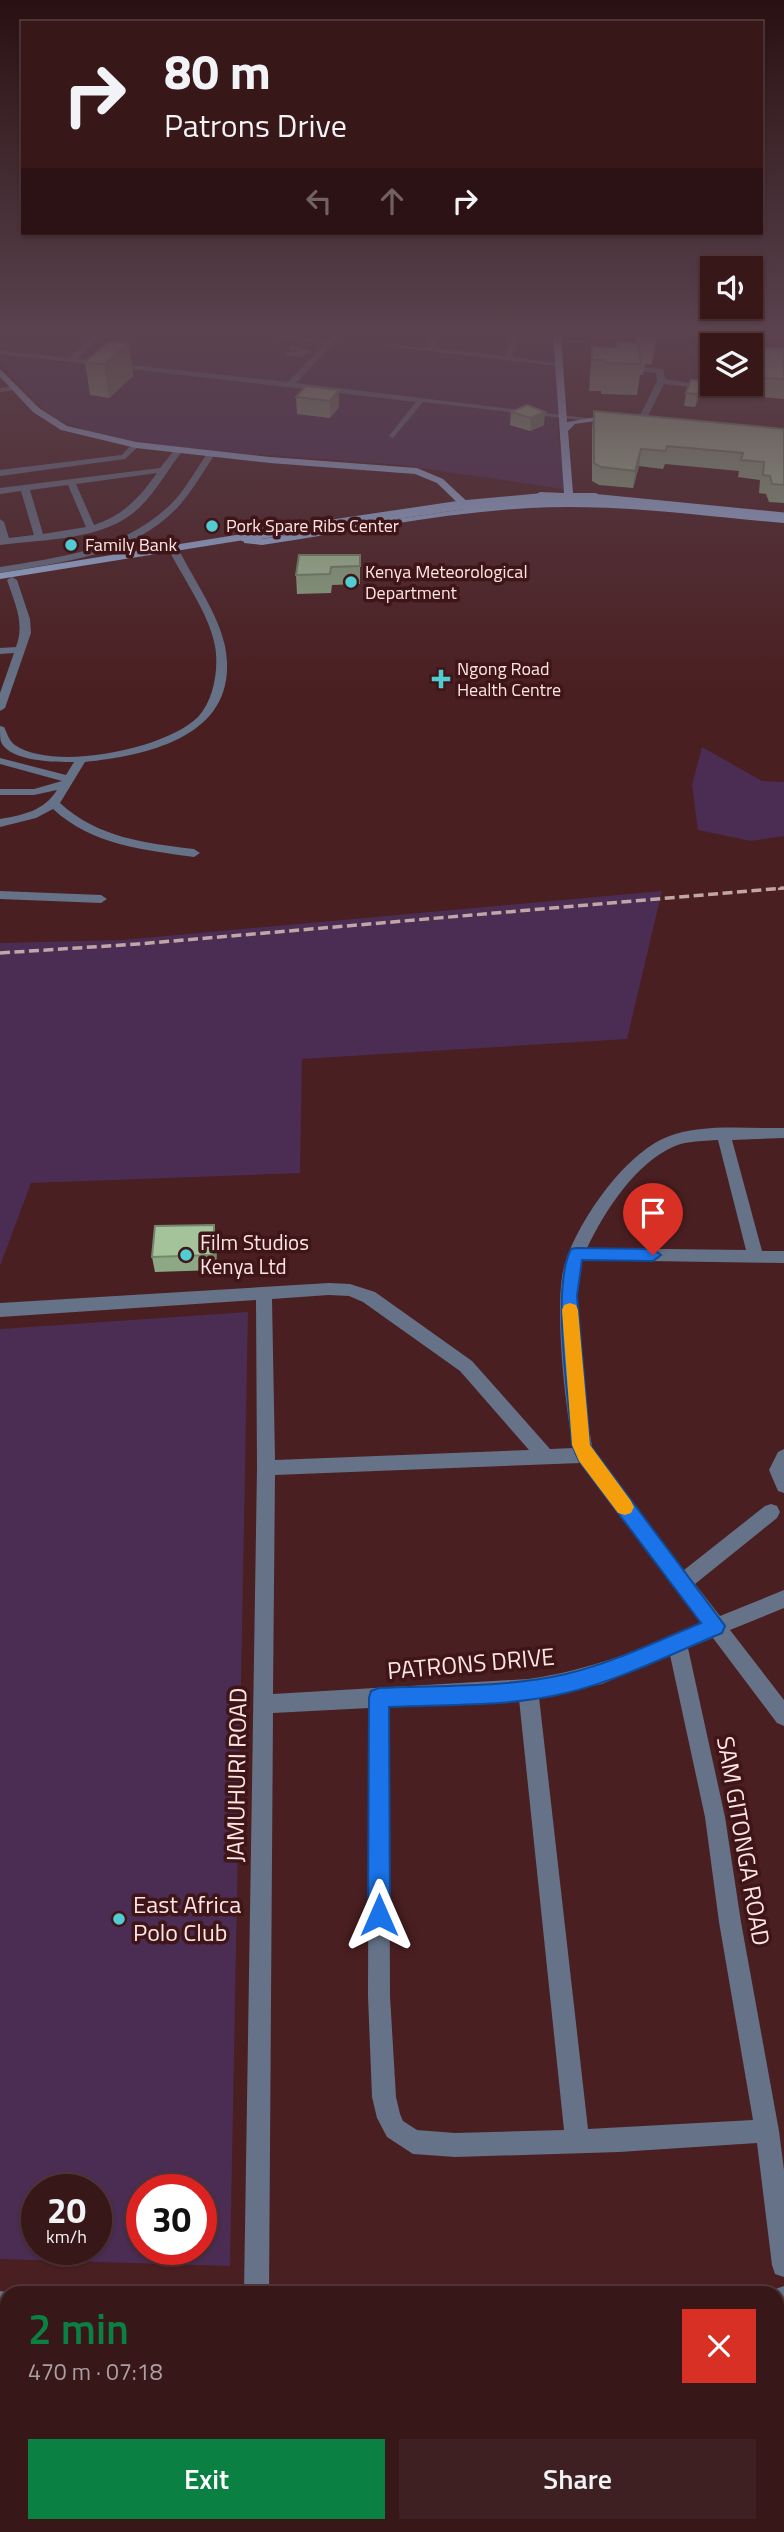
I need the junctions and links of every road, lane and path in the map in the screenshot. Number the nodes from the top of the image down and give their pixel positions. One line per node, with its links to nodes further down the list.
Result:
1 (129, 452): 6 (street)
2 (177, 452): 7 (street)
3 (203, 452): 5 (main road)
4 (568, 452): 12 (main road)
5 (212, 453): 13 (main road); 20 (street)
6 (25, 470): 8 (street); 10 (street)
7 (160, 470): 9 (street); 16 (street)
8 (0, 473)
9 (71, 481): 10 (street); 16 (street)
10 (30, 488): 11 (street); 17 (street)
11 (0, 491)
12 (569, 499): 13 (main road); 14 (main road)
13 (462, 508): 14 (main road, bridge); 18 (main road, bridge); 18 (main road)
14 (784, 518): 18 (main road, bridge)
15 (0, 522): 19 (street)
16 (91, 528): 17 (street)
17 (39, 536): 19 (street)
18 (245, 539): 21 (main road); 22 (main road)
19 (3, 541)
20 (114, 548): 22 (street); 23 (street)
21 (176, 554): 25 (main road); 32 (street)
22 (127, 556): 23 (main road)
23 (96, 557): 24 (main road)
24 (0, 573)
25 (12, 580): 26 (main road); 27 (street)
26 (0, 582)
27 (22, 650): 28 (street); 29 (street)
28 (0, 651)
29 (0, 705)
30 (0, 729): 32 (street)
31 (0, 761): 33 (street)
32 (80, 761): 33 (street)
33 (65, 782): 34 (street); 35 (street)
34 (0, 792)
35 (54, 804): 36 (street); 38 (street)
36 (4, 823): 37 (street)
37 (0, 836)
38 (194, 853)
39 (0, 895): 40 (street)
40 (101, 899)
41 (784, 1133): 42 (street)
42 (724, 1136): 43 (street); 44 (street)
43 (576, 1254): 44 (street); 48 (street)
44 (756, 1257): 45 (street)
45 (784, 1257)
46 (264, 1294): 47 (street); 49 (street); 51 (street, JAMUHURI ROAD)
47 (0, 1310)
48 (585, 1455): 49 (street); 54 (street)
49 (546, 1457): 51 (street)
50 (784, 1457): 52 (street)
51 (266, 1468): 60 (street, JAMUHURI ROAD)
52 (784, 1485)
53 (771, 1512): 54 (street)
54 (682, 1583): 56 (street)
55 (784, 1600): 56 (street, PATRONS DRIVE)
56 (715, 1626): 57 (street, PATRONS DRIVE); 61 (street)
57 (677, 1643): 58 (street, PATRONS DRIVE); 62 (street, SAM GITONGA ROAD)
58 (528, 1689): 59 (street, PATRONS DRIVE); 63 (street)
59 (379, 1698): 60 (street, PATRONS DRIVE); 63 (street)
60 (264, 1704): 65 (street, JAMUHURI ROAD)
61 (784, 1716)
62 (767, 2131): 63 (street); 64 (street, SAM GITONGA ROAD)
63 (577, 2141)
64 (783, 2261)
65 (256, 2286)

